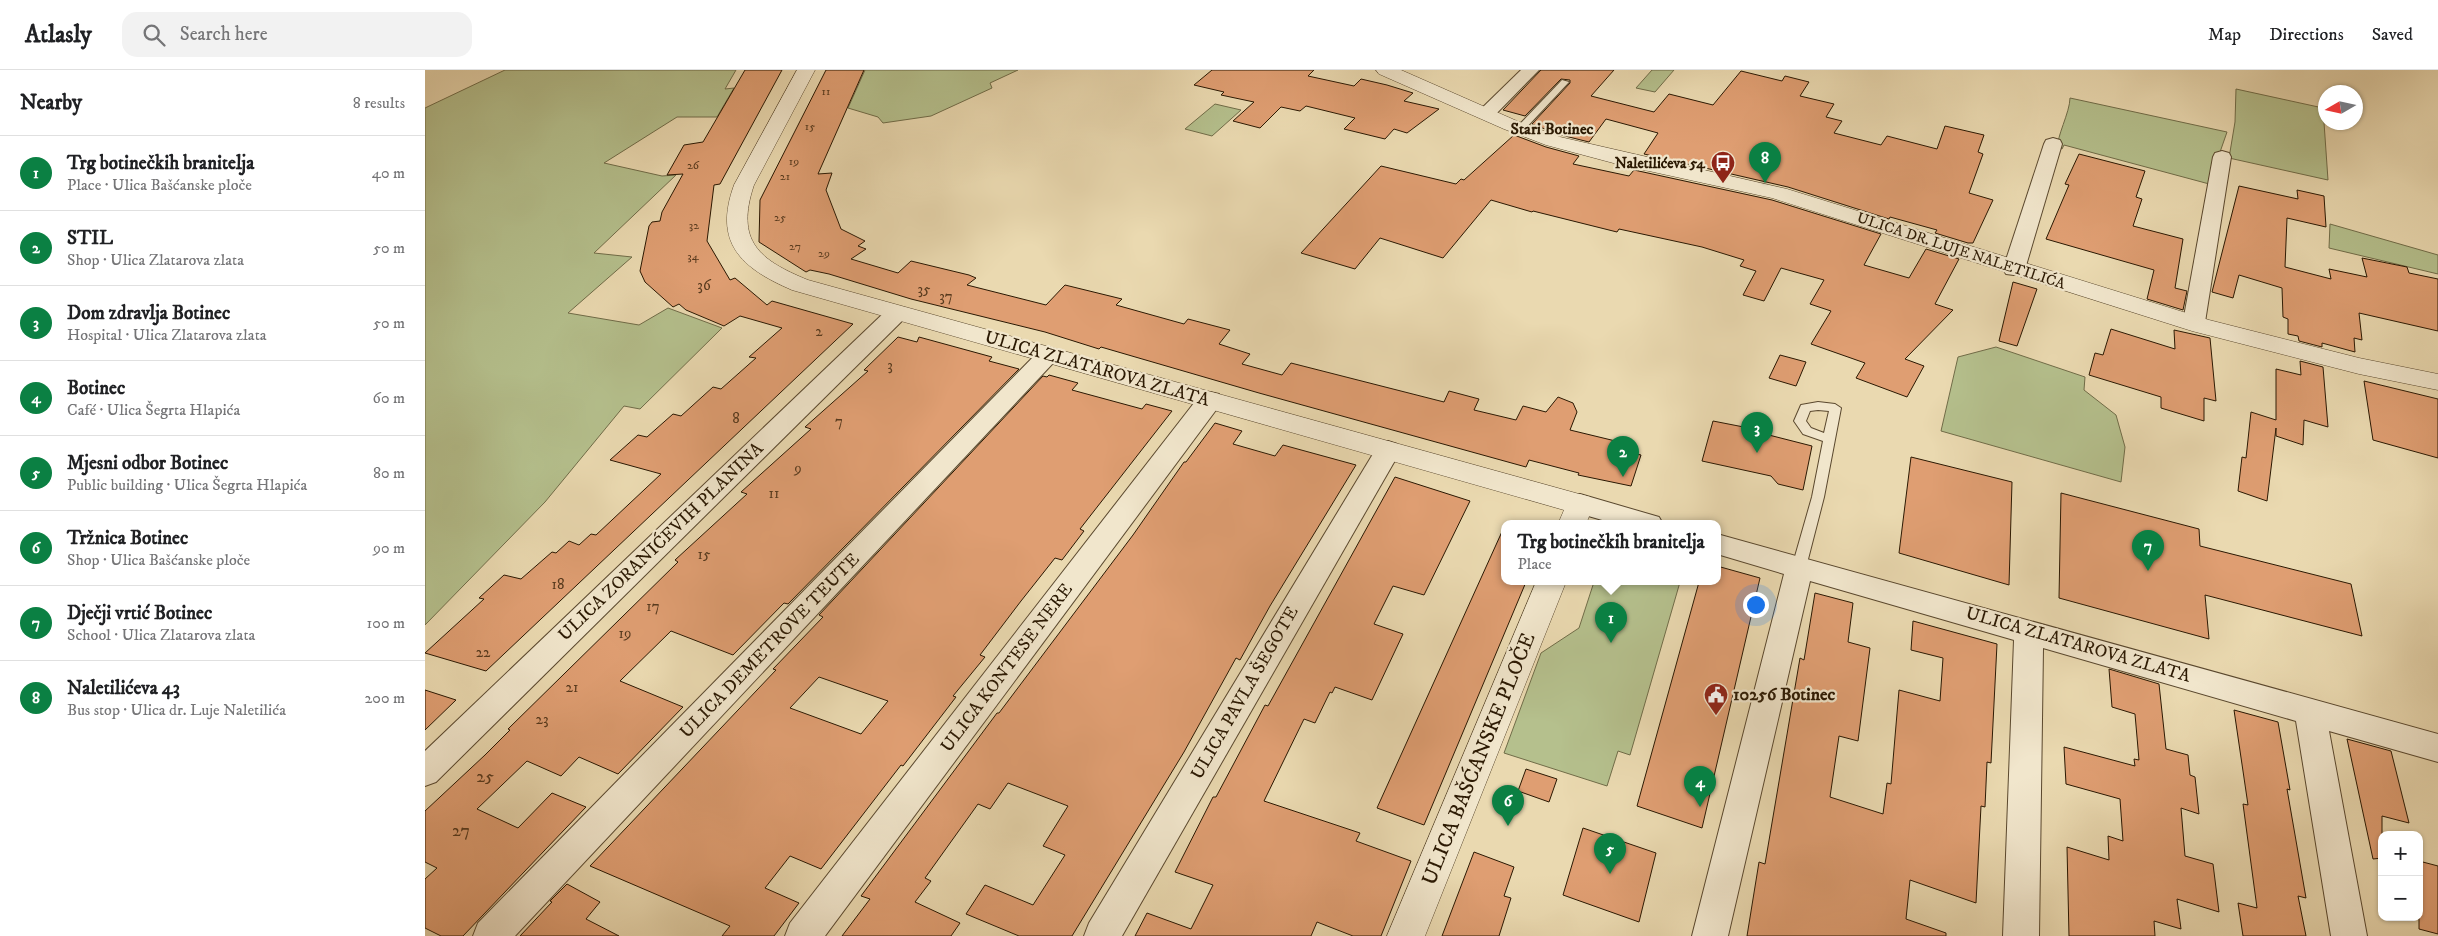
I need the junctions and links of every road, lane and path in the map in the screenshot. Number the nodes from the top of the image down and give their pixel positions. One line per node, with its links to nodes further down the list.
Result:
1 (806, 70): 10 (street, ULICA ZLATAROVA ZLATA)
2 (1385, 70): 5 (street, ULICA DR. LUJE NALETILIĆA)
3 (1531, 70): 5 (street)
4 (1565, 82): 6 (lane)
5 (1487, 113): 6 (street, ULICA DR. LUJE NALETILIĆA)
6 (1521, 128): 9 (street, ULICA DR. LUJE NALETILIĆA)
7 (2053, 144): 9 (street)
8 (2222, 157): 11 (street)
9 (2014, 269): 11 (street, ULICA DR. LUJE NALETILIĆA)
10 (897, 313): 12 (street, ULICA ZLATAROVA ZLATA); 25 (street, ULICA ZORANIĆEVIH PLANINA)
11 (2194, 322): 13 (street, ULICA DR. LUJE NALETILIĆA)
12 (1048, 355): 14 (street, ULICA ZLATAROVA ZLATA); 26 (street, ULICA DEMETROVE TEUTE)
13 (2438, 382)
14 (1210, 400): 16 (street, ULICA ZLATAROVA ZLATA); 27 (street, ULICA KONTESE NERE)
15 (1829, 439): 20 (lane)
16 (1388, 450): 17 (street, ULICA ZLATAROVA ZLATA); 28 (street, ULICA PAVLA ŠEGOTE)
17 (1576, 514): 18 (street, ULICA ZLATAROVA ZLATA)
18 (1620, 520)
19 (1721, 545): 20 (street, ULICA ZLATAROVA ZLATA)
20 (1799, 567): 22 (street, ULICA ZLATAROVA ZLATA); 30 (street)
21 (1550, 585): 29 (street, ULICA BAŠĆANSKE PLOČE)
22 (2029, 632): 23 (street, ULICA ZLATAROVA ZLATA); 31 (street)
23 (2310, 710): 24 (street, ULICA ZLATAROVA ZLATA); 32 (street)
24 (2438, 748)
25 (425, 772)
26 (491, 936)
27 (803, 936)
28 (1102, 936)
29 (1406, 936)
30 (1710, 936)
31 (2021, 936)
32 (2349, 936)

